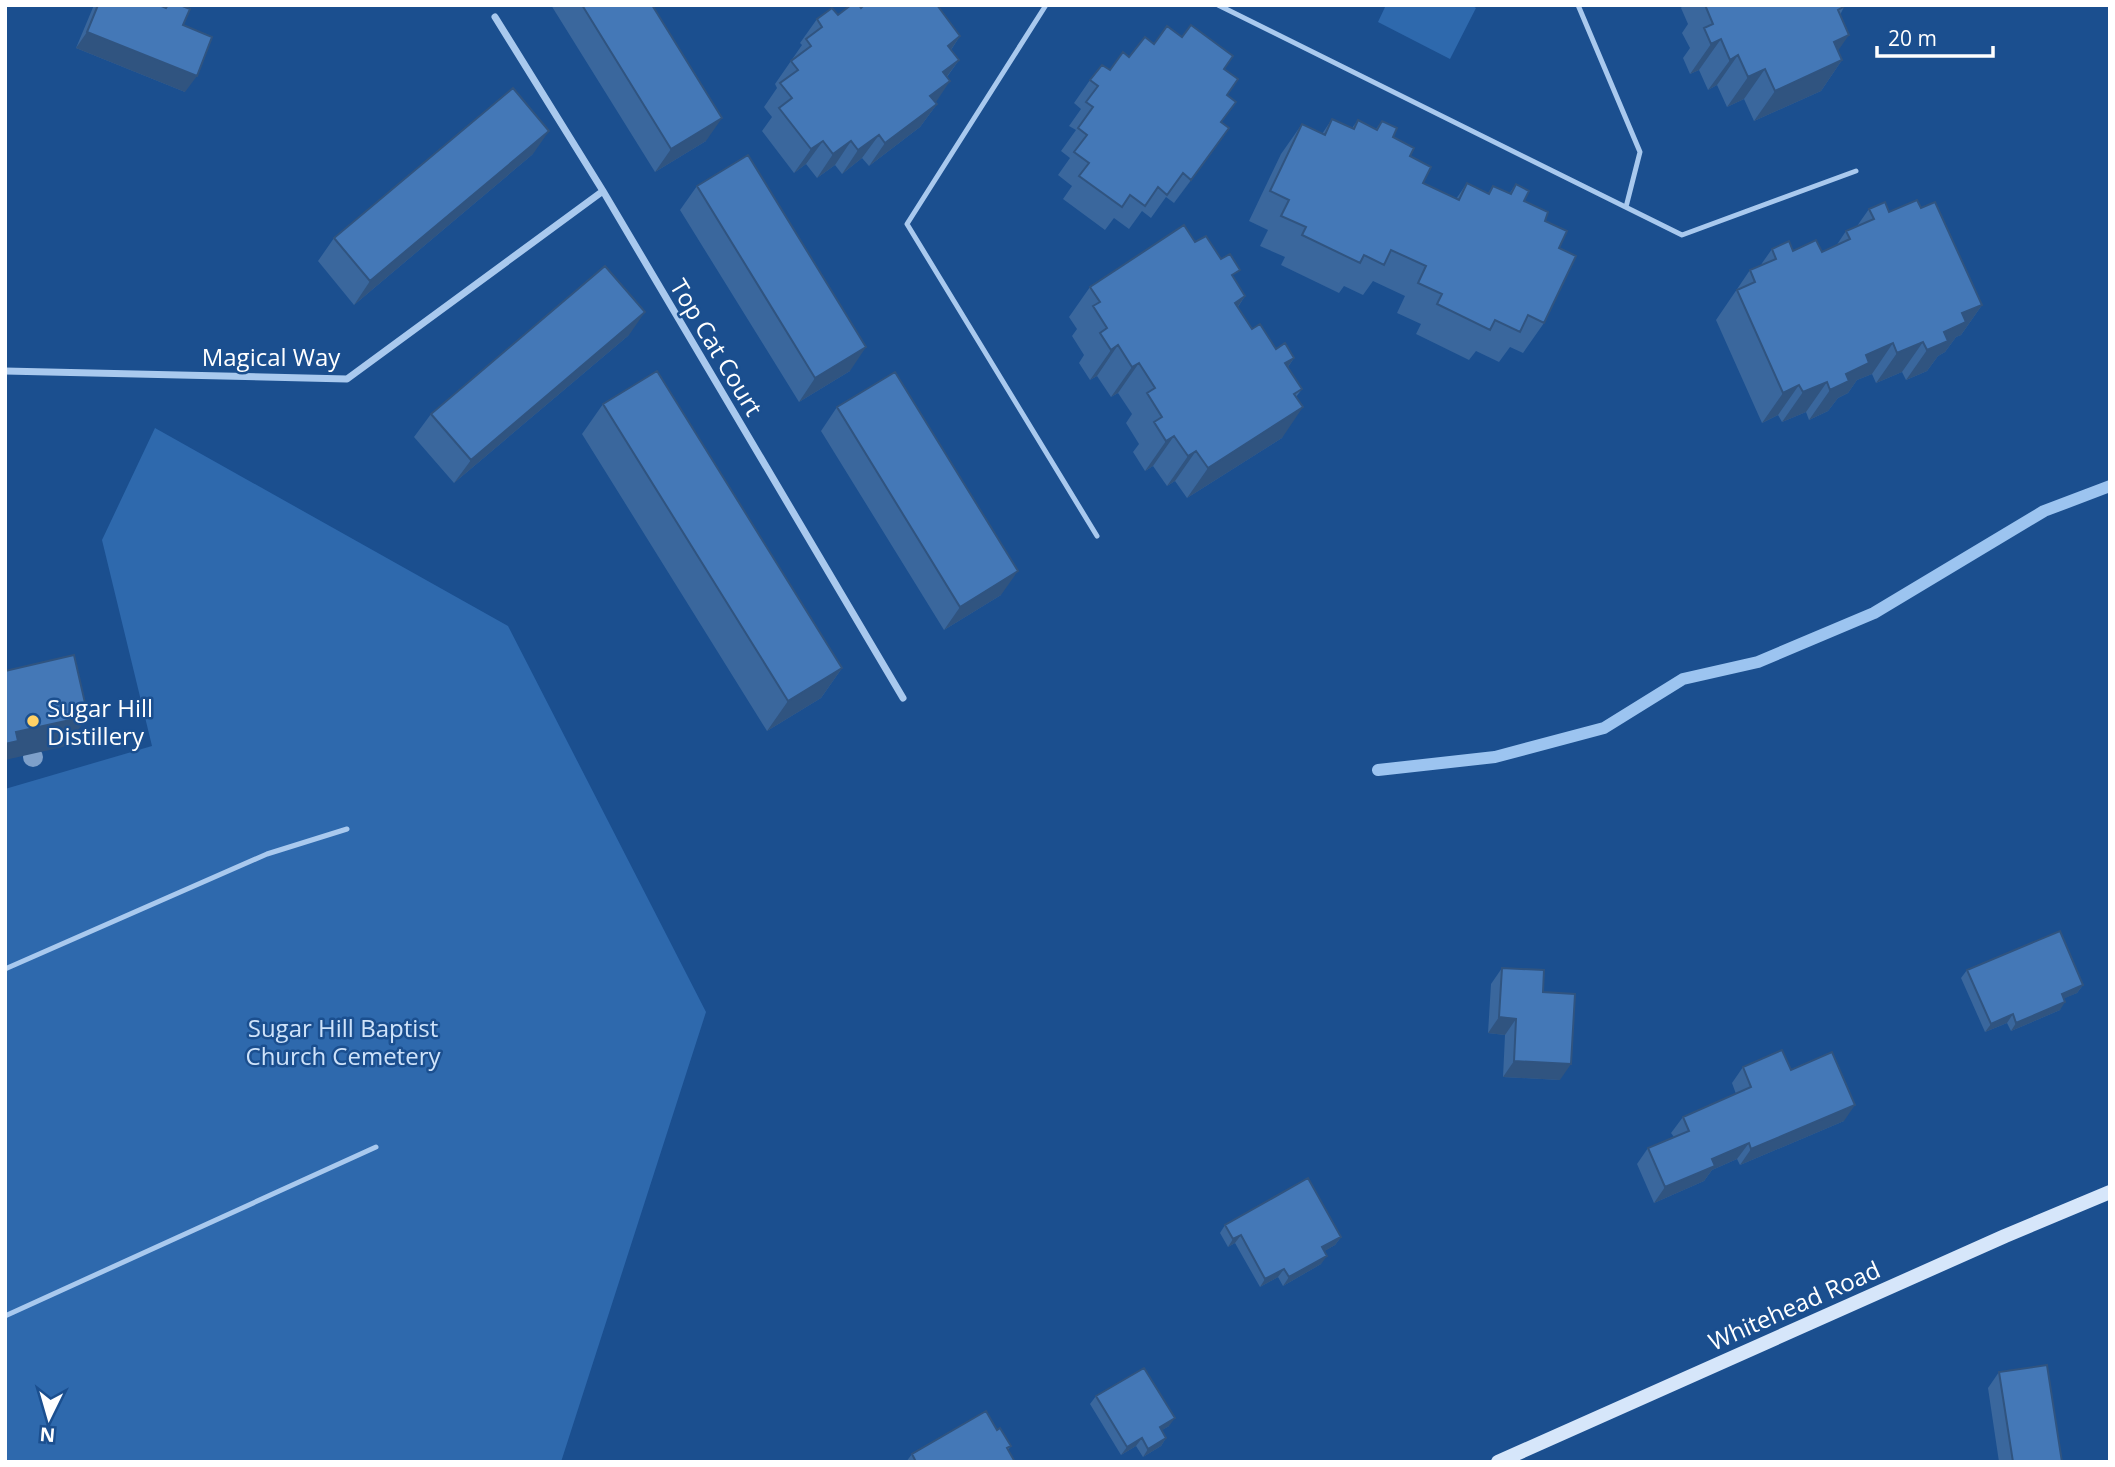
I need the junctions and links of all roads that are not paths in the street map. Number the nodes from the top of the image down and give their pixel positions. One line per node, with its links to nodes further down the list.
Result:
1 (1046, 5): 9 (lane)
2 (1218, 5): 7 (lane)
3 (1578, 5): 7 (lane)
4 (495, 17): 6 (street, Top Cat Court)
5 (1856, 171): 7 (lane)
6 (603, 191): 8 (street, Magical Way); 10 (street, Top Cat Court)
7 (1626, 206)
8 (5, 371)
9 (1097, 536)
10 (903, 698)
11 (347, 829): 12 (lane)
12 (5, 969)
13 (376, 1147): 15 (lane)
14 (2110, 1192): 16 (street, Whitehead Road)
15 (5, 1317)
16 (1498, 1462)

